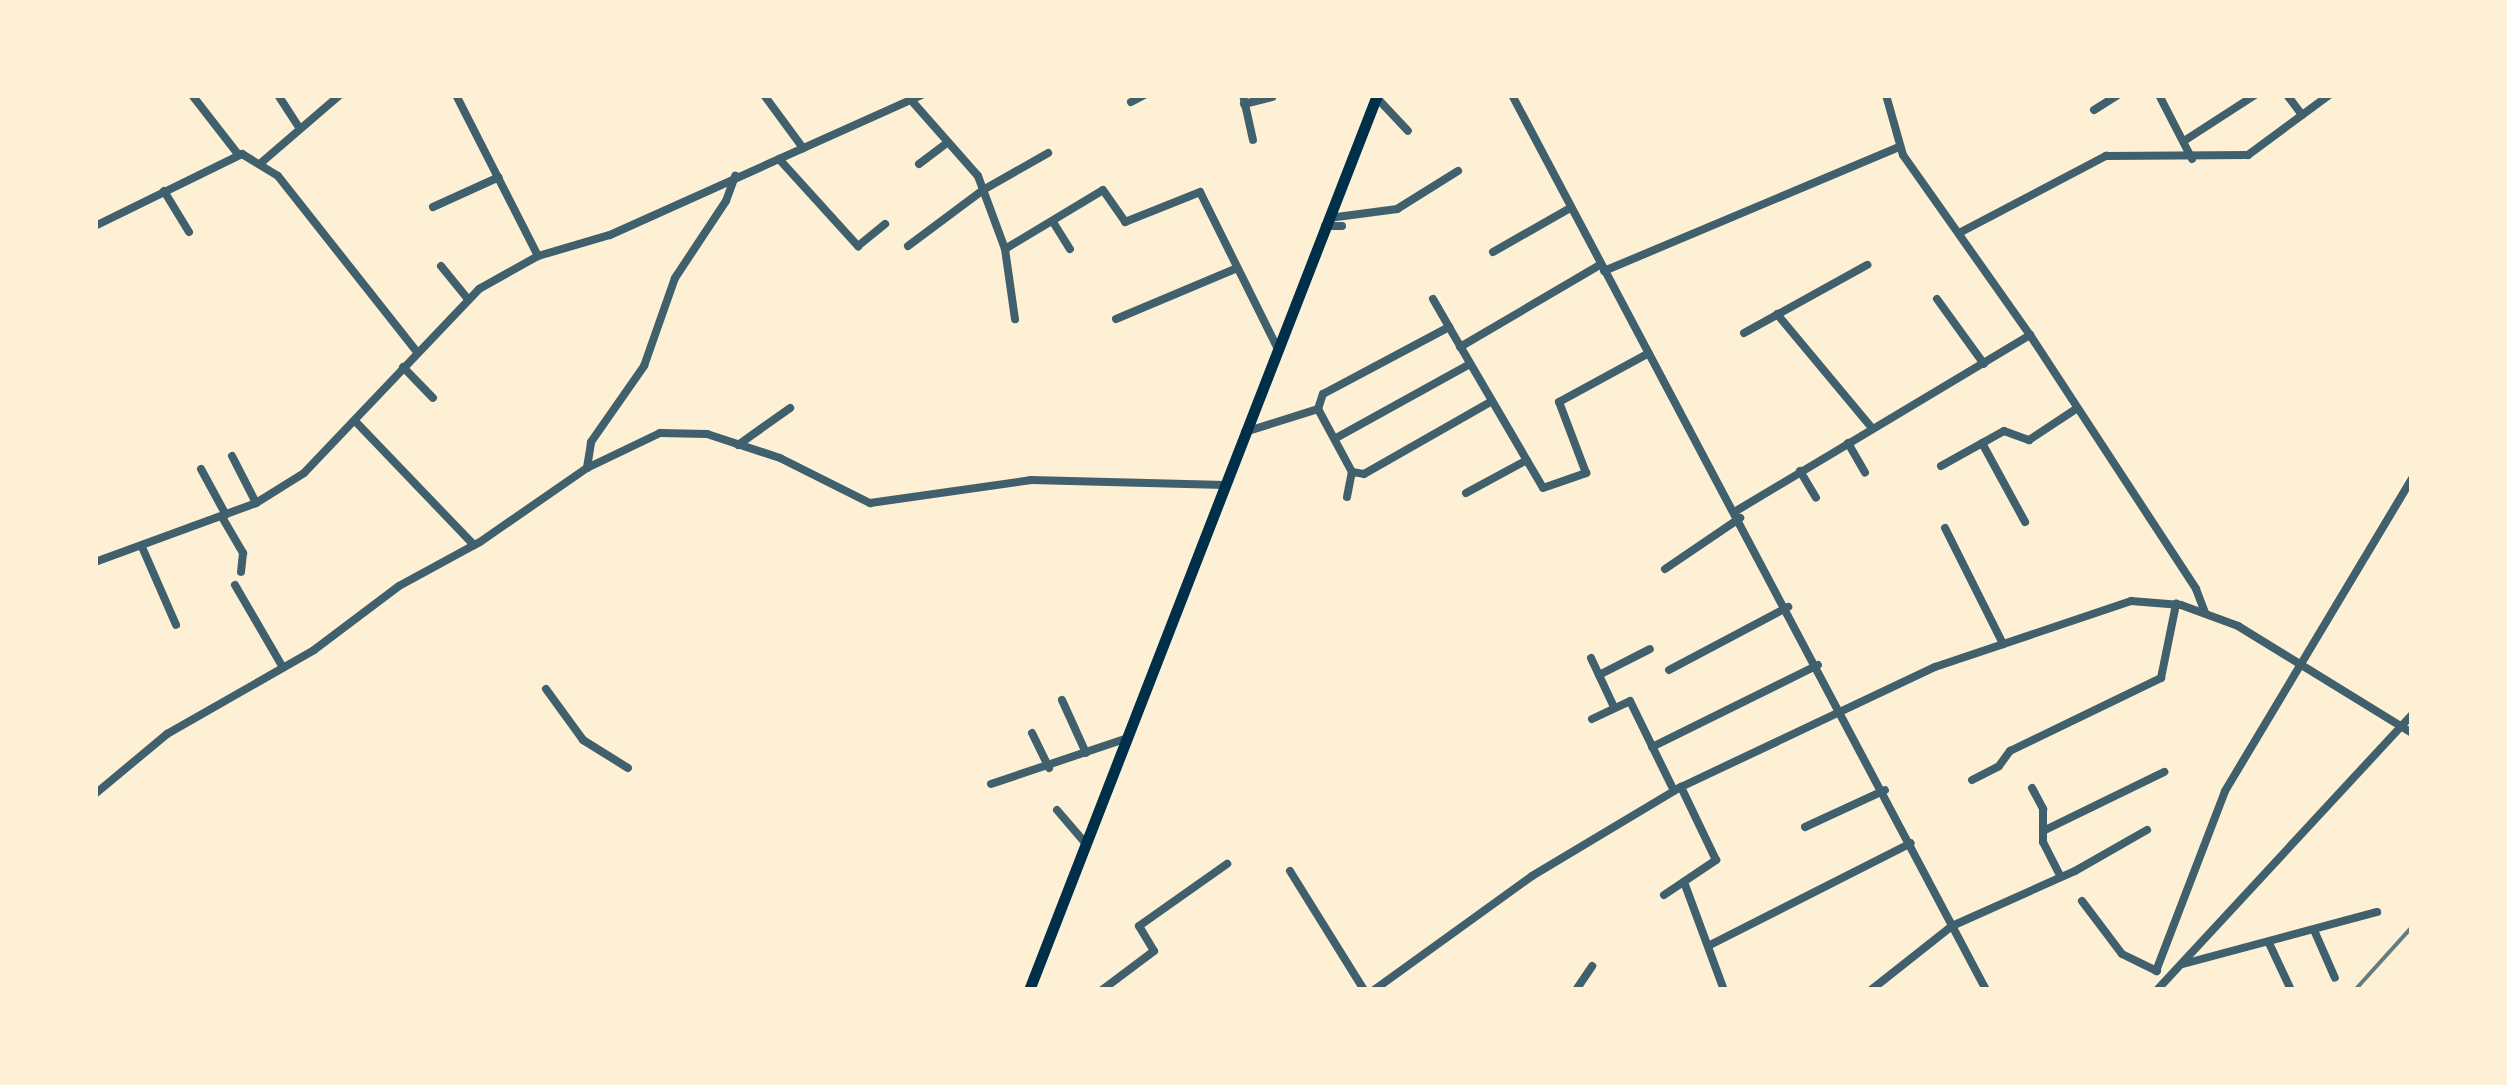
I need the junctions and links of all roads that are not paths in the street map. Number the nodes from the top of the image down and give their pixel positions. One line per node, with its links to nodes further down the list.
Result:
1 (192, 95): 30 (street)
2 (278, 95): 22 (street)
3 (340, 95): 22 (street)
4 (456, 95): 37 (street)
5 (764, 95): 28 (street)
6 (922, 95): 18 (street)
7 (1144, 95): 19 (street)
8 (1512, 95): 41 (street)
9 (1886, 95): 27 (street)
10 (2118, 95): 20 (street)
11 (2159, 95): 24 (street)
12 (2255, 95): 24 (street)
13 (2287, 95): 21 (street)
14 (2329, 95): 21 (street)
15 (1376, 96): 23 (street); 43 (main road)
16 (1272, 97): 17 (street)
17 (1244, 99): 25 (street)
18 (911, 100): 26 (street); 28 (street)
19 (1131, 102)
20 (2094, 110)
21 (2302, 115): 32 (street)
22 (300, 128): 33 (street)
23 (1408, 131)
24 (2187, 139): 32 (street)
25 (1253, 140)
26 (948, 142): 34 (street); 38 (street)
27 (1900, 147): 48 (street); 56 (street)
28 (803, 148): 31 (street)
29 (1048, 153): 38 (street)
30 (238, 154): 33 (street); 39 (street)
31 (779, 159): 36 (street); 44 (street)
32 (2192, 159): 48 (street)
33 (262, 162): 69 (street)
34 (918, 164)
35 (1458, 171): 43 (street)
36 (735, 176): 53 (street); 89 (street)
37 (499, 177): 40 (street); 53 (street)
38 (983, 190): 49 (street); 50 (street)
39 (164, 191): 45 (street); 47 (street)
40 (434, 207)
41 (1570, 208): 52 (street); 56 (street)
42 (1054, 222): 50 (street); 51 (street); 57 (street)
43 (1327, 222): 46 (street); 68 (main road)
44 (885, 224)
45 (95, 226)
46 (1342, 226)
47 (189, 232)
48 (1960, 232): 66 (street)
49 (908, 246)
50 (1006, 249): 63 (street)
51 (1070, 249)
52 (1493, 252)
53 (538, 256): 58 (street)
54 (1867, 265): 61 (street)
55 (441, 266): 58 (street)
56 (1602, 268): 67 (street); 70 (street)
57 (1234, 269): 62 (street); 68 (street)
58 (467, 298): 69 (street)
59 (1937, 298): 72 (street)
60 (1433, 299): 64 (street)
61 (1776, 314): 65 (street); 80 (street)
62 (1116, 319)
63 (1015, 320)
64 (1449, 327): 67 (street); 77 (street)
65 (1744, 333)
66 (2030, 335): 72 (street); 78 (street)
67 (1460, 347): 71 (street)
68 (1278, 349): 81 (main road)
69 (417, 352): 73 (street)
70 (1649, 352): 87 (street); 100 (street)
71 (1470, 364): 75 (street); 82 (street)
72 (1984, 364): 80 (street)
73 (402, 368): 74 (street); 79 (street)
74 (433, 398)
75 (1492, 401): 87 (street); 92 (street)
76 (790, 408): 85 (street)
77 (1318, 409): 81 (street); 82 (street)
78 (2076, 409): 84 (street); 112 (street)
79 (355, 422): 99 (street); 104 (street)
80 (1872, 428): 83 (street)
81 (1245, 432): 95 (main road)
82 (1336, 438): 92 (street)
83 (1848, 443): 91 (street); 93 (street)
84 (1982, 443): 88 (street); 102 (street)
85 (738, 445): 89 (street); 95 (street)
86 (232, 456): 99 (street)
87 (1527, 460): 96 (street)
88 (1942, 466)
89 (587, 468): 104 (street)
90 (201, 469): 101 (street)
91 (1800, 471): 98 (street); 100 (street)
92 (1352, 472): 97 (street)
93 (1865, 472)
94 (2412, 478): 117 (street)
95 (1226, 485): 131 (main road)
96 (1466, 493)
97 (1347, 497)
98 (1816, 498)
99 (256, 503): 101 (street)
100 (1738, 515): 107 (street); 111 (street)
101 (224, 516): 105 (street); 108 (street)
102 (2025, 522)
103 (1945, 528): 114 (street)
104 (474, 545): 118 (street)
105 (142, 547): 106 (street); 113 (street)
106 (95, 562)
107 (1665, 569)
108 (241, 572)
109 (236, 585): 118 (street)
110 (2176, 604): 112 (street); 114 (street); 137 (street)
111 (1788, 608): 119 (street); 120 (street)
112 (2205, 612): 117 (street)
113 (176, 625)
114 (2003, 644): 125 (street)
115 (1650, 649): 121 (street)
116 (1591, 658): 121 (street)
117 (2301, 660): 128 (street); 162 (street)
118 (281, 664): 142 (street)
119 (1818, 665): 125 (street); 132 (street)
120 (1669, 670)
121 (1599, 675): 124 (street)
122 (546, 689): 134 (street)
123 (1062, 700): 133 (street)
124 (1614, 707): 127 (street); 132 (street)
125 (1843, 712): 140 (street); 141 (street)
126 (2412, 714): 128 (street)
127 (1592, 719)
128 (2403, 724): 130 (street); 160 (street)
129 (1032, 732): 135 (street)
130 (2412, 733)
131 (1128, 738): 133 (street); 148 (main road)
132 (1652, 747): 140 (street)
133 (1086, 753): 135 (street)
134 (628, 768)
135 (1049, 768): 138 (street)
136 (2164, 772): 146 (street)
137 (1972, 780)
138 (991, 784)
139 (2032, 788): 146 (street)
140 (1677, 789): 152 (street); 168 (street)
141 (1885, 790): 144 (street); 147 (street)
142 (95, 794)
143 (1057, 810): 148 (street)
144 (1805, 828)
145 (2146, 830): 151 (street)
146 (2043, 831): 151 (street)
147 (1910, 843): 156 (street); 159 (street)
148 (1086, 844): 165 (main road)
149 (1227, 864): 166 (street)
150 (1290, 871): 167 (street)
151 (2061, 876): 156 (street)
152 (1684, 882): 153 (street); 159 (street)
153 (1664, 895)
154 (2082, 901): 162 (street)
155 (2377, 912): 157 (street)
156 (1952, 926): 171 (street); 172 (street)
157 (2314, 930): 158 (street); 163 (street)
158 (2269, 943): 160 (street); 173 (street)
159 (1710, 945): 170 (street)
160 (2182, 964): 164 (street)
161 (1592, 966): 169 (street)
162 (2156, 971): 164 (street)
163 (2336, 978)
164 (2160, 987)
165 (1029, 990)
166 (1102, 990)
167 (1364, 990)
168 (1374, 990)
169 (1576, 990)
170 (1724, 990)
171 (1872, 990)
172 (1986, 990)
173 (2291, 990)

